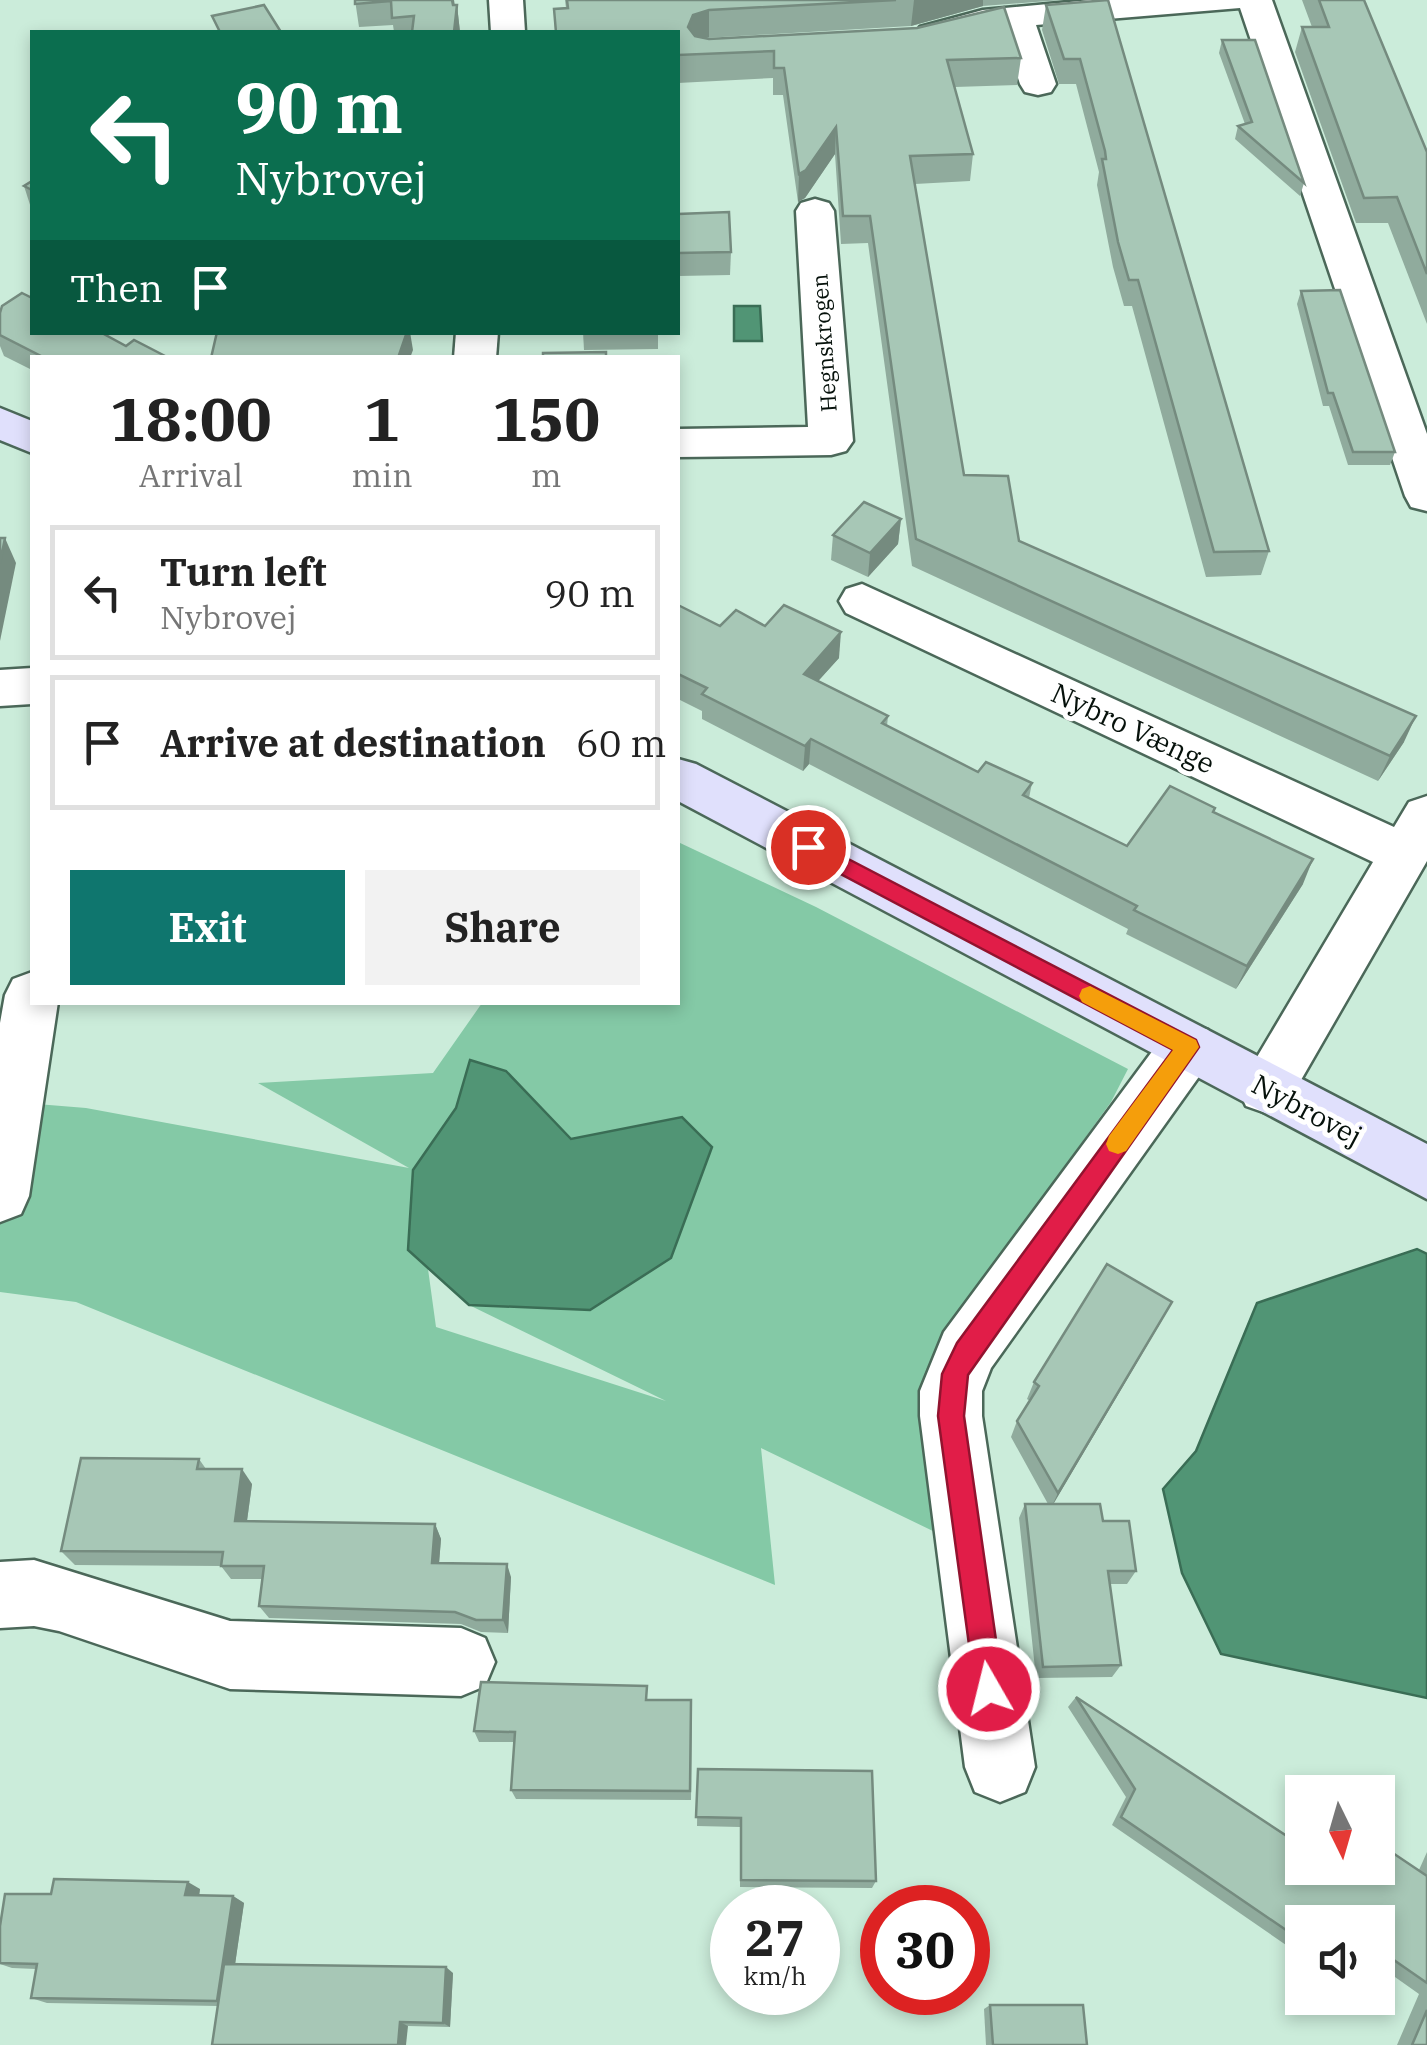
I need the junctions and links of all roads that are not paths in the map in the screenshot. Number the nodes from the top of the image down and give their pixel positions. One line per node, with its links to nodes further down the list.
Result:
1 (506, 0): 5 (street)
2 (1232, 0): 4 (street)
3 (1255, 0): 12 (street)
4 (1016, 16): 6 (street); 7 (street)
5 (508, 30)
6 (896, 42)
7 (1038, 84)
8 (815, 211): 11 (street, Hegnskrogen)
9 (0, 422): 10 (street)
10 (30, 438)
11 (680, 442)
12 (1427, 496)
13 (862, 601): 17 (street, Nybro Vænge)
14 (30, 686): 15 (street)
15 (0, 688)
16 (680, 779): 19 (street, Nybrovej)
17 (1416, 835): 21 (street, Nybro Vænge)
18 (30, 1002): 20 (street)
19 (1188, 1047): 21 (street, Nybrovej); 26 (street)
20 (8, 1083): 23 (street)
21 (1266, 1089): 22 (street, Nybrovej)
22 (1427, 1173)
23 (0, 1196)
24 (0, 1595): 25 (street)
25 (461, 1662)
26 (1000, 1767)

